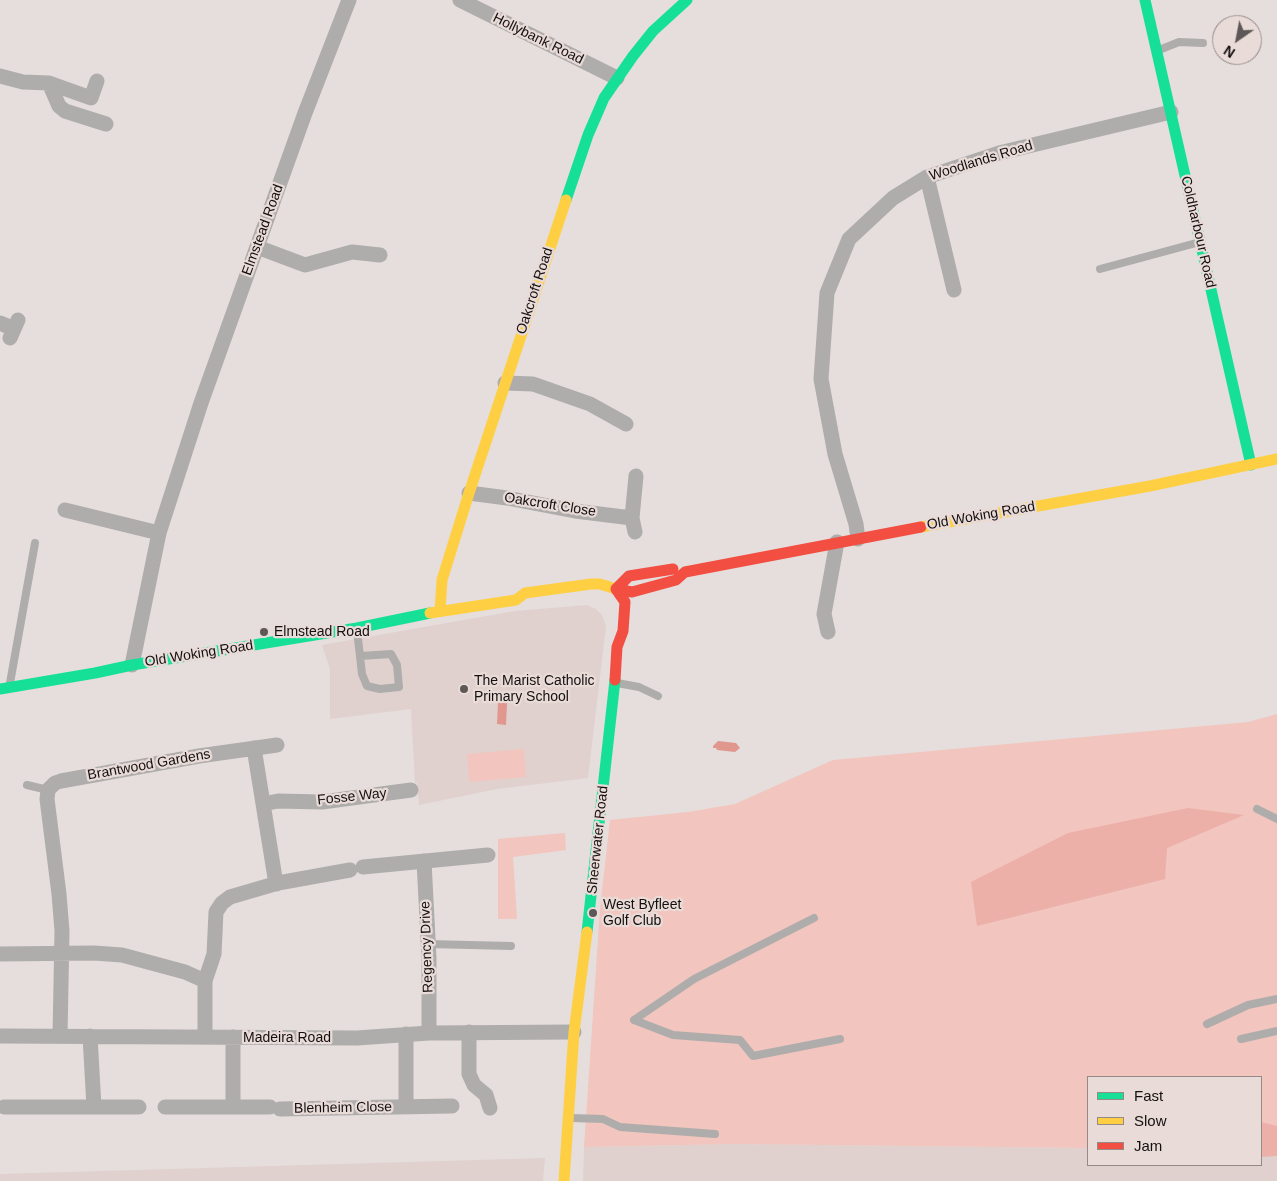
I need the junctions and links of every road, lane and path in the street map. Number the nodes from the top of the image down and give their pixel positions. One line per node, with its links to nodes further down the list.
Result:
1 (348, 0): 15 (street, Elmstead Road)
2 (460, 0): 8 (street, Hollybank Road)
3 (687, 0): 8 (main road, Oakcroft Road)
4 (1145, 0): 6 (main road, Coldharbour Road)
5 (1203, 43): 6 (lane)
6 (1157, 50): 11 (main road, Coldharbour Road)
7 (0, 76): 10 (street)
8 (617, 78): 19 (main road, Oakcroft Road)
9 (97, 81): 10 (street)
10 (49, 82): 12 (street)
11 (1171, 112): 13 (street, Woodlands Road); 14 (main road, Coldharbour Road)
12 (106, 124)
13 (927, 177): 18 (street); 27 (street, Woodlands Road)
14 (1200, 242): 17 (lane); 22 (main road, Coldharbour Road)
15 (257, 247): 16 (street); 26 (street, Elmstead Road)
16 (380, 255)
17 (1100, 269)
18 (954, 290)
19 (505, 383): 20 (street); 24 (main road, Oakcroft Road)
20 (626, 424)
21 (1277, 459): 22 (main road, Old Woking Road)
22 (1251, 465): 27 (main road, Old Woking Road)
23 (636, 476): 24 (street, Oakcroft Close)
24 (469, 493): 34 (main road, Oakcroft Road)
25 (65, 510): 26 (street)
26 (159, 533): 40 (street, Elmstead Road)
27 (858, 539): 28 (main road, Old Woking Road)
28 (837, 542): 30 (main road, Old Woking Road); 37 (street)
29 (35, 543): 42 (lane)
30 (616, 588): 31 (main road, Old Woking Road); 32 (main road); 38 (main road, Sheerwater Road)
31 (516, 600): 33 (main road); 34 (main road, Old Woking Road)
32 (606, 601)
33 (528, 606)
34 (440, 611): 36 (main road, Old Woking Road)
35 (612, 620): 38 (main road, Sheerwater Road)
36 (357, 628): 39 (lane); 40 (main road, Old Woking Road)
37 (828, 632)
38 (617, 647): 41 (main road, Sheerwater Road)
39 (360, 656): 39 (lane)
40 (132, 664): 42 (main road, Old Woking Road)
41 (615, 683): 43 (lane); 65 (main road, Sheerwater Road)
42 (4, 688)
43 (658, 696)
44 (277, 745): 45 (street, Brantwood Gardens)
45 (254, 748): 47 (street, Brantwood Gardens); 49 (street)
46 (27, 785): 47 (lane)
47 (48, 790): 59 (street)
48 (411, 790): 49 (street, Fosse Way)
49 (263, 804): 54 (street)
50 (1257, 809): 51 (lane)
51 (1277, 819)
52 (488, 856): 53 (street)
53 (424, 861): 54 (street); 56 (street, Regency Drive)
54 (276, 884): 60 (street)
55 (814, 918): 73 (lane)
56 (428, 944): 57 (lane); 66 (street, Regency Drive)
57 (511, 946)
58 (0, 954): 59 (street)
59 (62, 954): 60 (street); 69 (street)
60 (205, 981): 71 (street)
61 (1277, 999): 62 (lane)
62 (1207, 1024)
63 (1277, 1031): 74 (lane)
64 (469, 1032): 65 (street, Madeira Road); 66 (street, Madeira Road); 82 (street)
65 (574, 1032): 83 (main road, Sheerwater Road)
66 (429, 1033): 67 (street, Madeira Road)
67 (406, 1034): 72 (street, Madeira Road); 81 (street, Blenheim Close)
68 (0, 1036): 69 (street, Madeira Road)
69 (60, 1036): 70 (street, Madeira Road)
70 (90, 1036): 71 (street, Madeira Road); 77 (street)
71 (205, 1037): 72 (street, Madeira Road)
72 (233, 1037): 80 (street)
73 (840, 1038)
74 (1241, 1039)
75 (4, 1106): 77 (street)
76 (452, 1106): 81 (street, Blenheim Close)
77 (94, 1107): 78 (street)
78 (139, 1107)
79 (165, 1107): 80 (street, Blenheim Close)
80 (232, 1107): 81 (street, Blenheim Close)
81 (406, 1107)
82 (488, 1108)
83 (569, 1118): 84 (lane); 85 (main road, Sheerwater Road)
84 (715, 1134)
85 (564, 1181)

